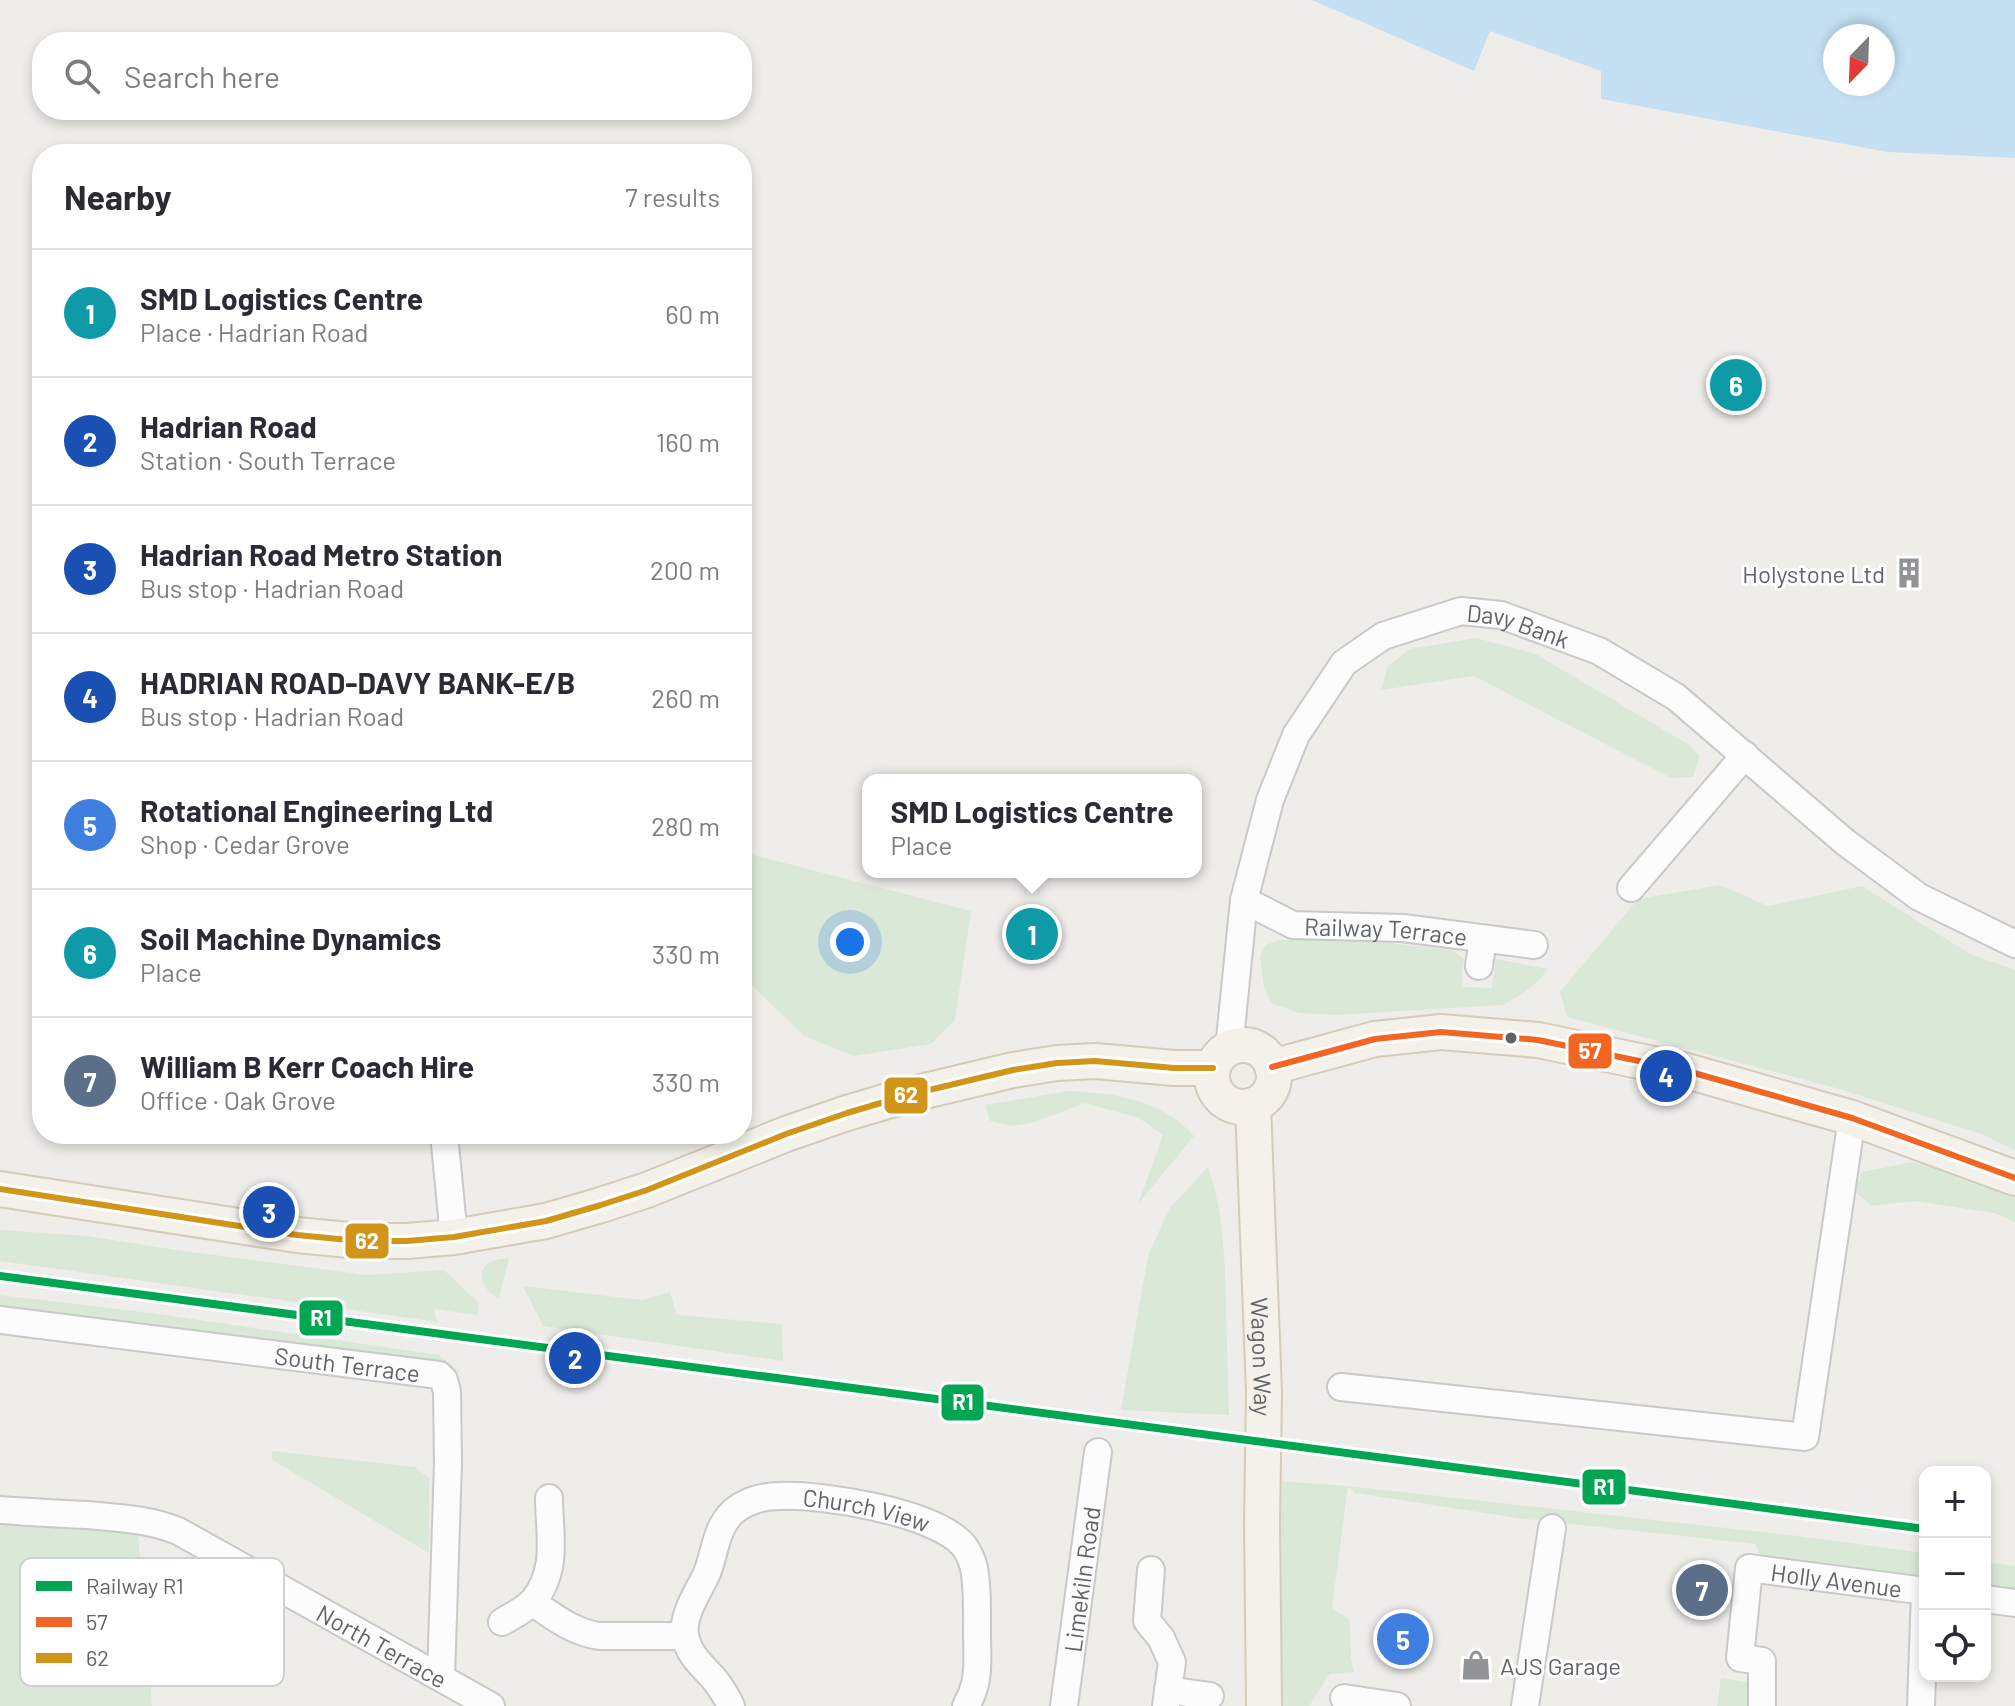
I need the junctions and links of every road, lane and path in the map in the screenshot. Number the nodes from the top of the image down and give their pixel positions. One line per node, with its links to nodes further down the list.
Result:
1 (1745, 755): 2 (street); 3 (street, Davy Bank); 5 (street, Davy Bank)
2 (1631, 888)
3 (1244, 900): 4 (street, Railway Terrace); 8 (street, Davy Bank)
4 (1483, 939): 6 (street, Railway Terrace); 7 (street)
5 (2015, 944)
6 (1534, 945)
7 (1479, 966)
8 (1221, 1058): 9 (main road); 10 (main road); 15 (main road)
9 (1272, 1067): 10 (main road); 11 (main road)
10 (1253, 1105): 40 (main road, Wagon Way)
11 (1852, 1118): 13 (main road); 17 (street)
12 (445, 1144): 15 (street)
13 (2015, 1178)
14 (0, 1189): 15 (main road)
15 (454, 1237)
16 (0, 1320): 32 (street, South Terrace)
17 (1341, 1387)
18 (1098, 1452): 39 (street, Limekiln Road)
19 (549, 1498): 27 (street)
20 (0, 1510): 22 (street, North Terrace)
21 (1552, 1528): 42 (street)
22 (227, 1558)
23 (1151, 1570): 34 (street)
24 (284, 1590): 32 (street, North Terrace)
25 (1919, 1591): 43 (street, Holly Avenue)
26 (1991, 1600): 28 (street)
27 (532, 1602): 30 (street); 31 (street)
28 (2015, 1603)
29 (1924, 1610): 44 (street)
30 (502, 1622)
31 (685, 1636): 37 (street); 38 (street, Church View)
32 (441, 1677): 36 (street, North Terrace)
33 (1210, 1696): 34 (street)
34 (1167, 1698)
35 (1344, 1698): 41 (street)
36 (491, 1706)
37 (731, 1706)
38 (966, 1706)
39 (1064, 1706)
40 (1264, 1706)
41 (1397, 1706)
42 (1525, 1706)
43 (1762, 1706)
44 (1921, 1706)

